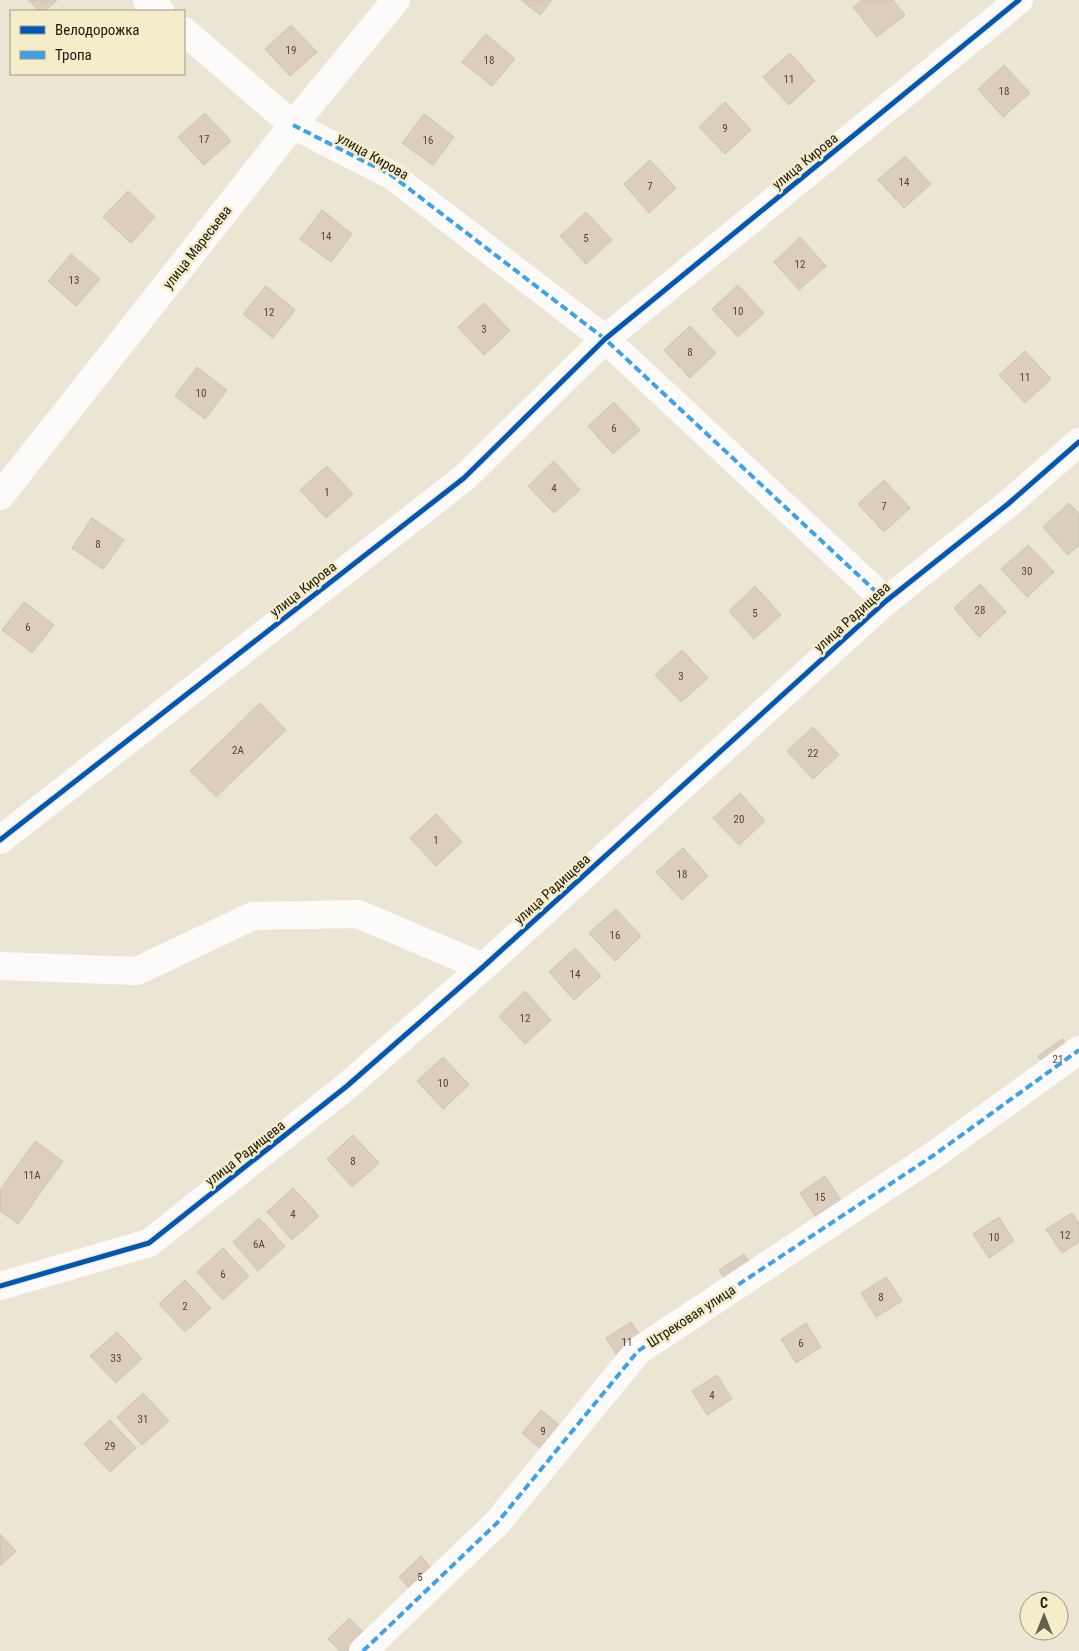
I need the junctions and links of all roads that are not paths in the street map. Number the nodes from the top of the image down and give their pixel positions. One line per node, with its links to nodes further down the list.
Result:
1 (147, 0): 4 (street)
2 (396, 0): 6 (street, улица Маресьева)
3 (1019, 0): 7 (street, улица Кирова)
4 (159, 10)
5 (185, 32): 6 (street, улица Кирова)
6 (293, 125): 7 (street, улица Кирова); 9 (street, улица Маресьева)
7 (605, 340): 10 (street, улица Кирова); 11 (street, улица Кирова)
8 (1079, 442): 10 (street, улица Радищева)
9 (0, 496)
10 (886, 601): 13 (street, улица Радищева)
11 (0, 840)
12 (0, 966): 13 (street)
13 (483, 967): 15 (street, улица Радищева)
14 (1079, 1050): 16 (street, Штрековая улица)
15 (0, 1286)
16 (363, 1651)

